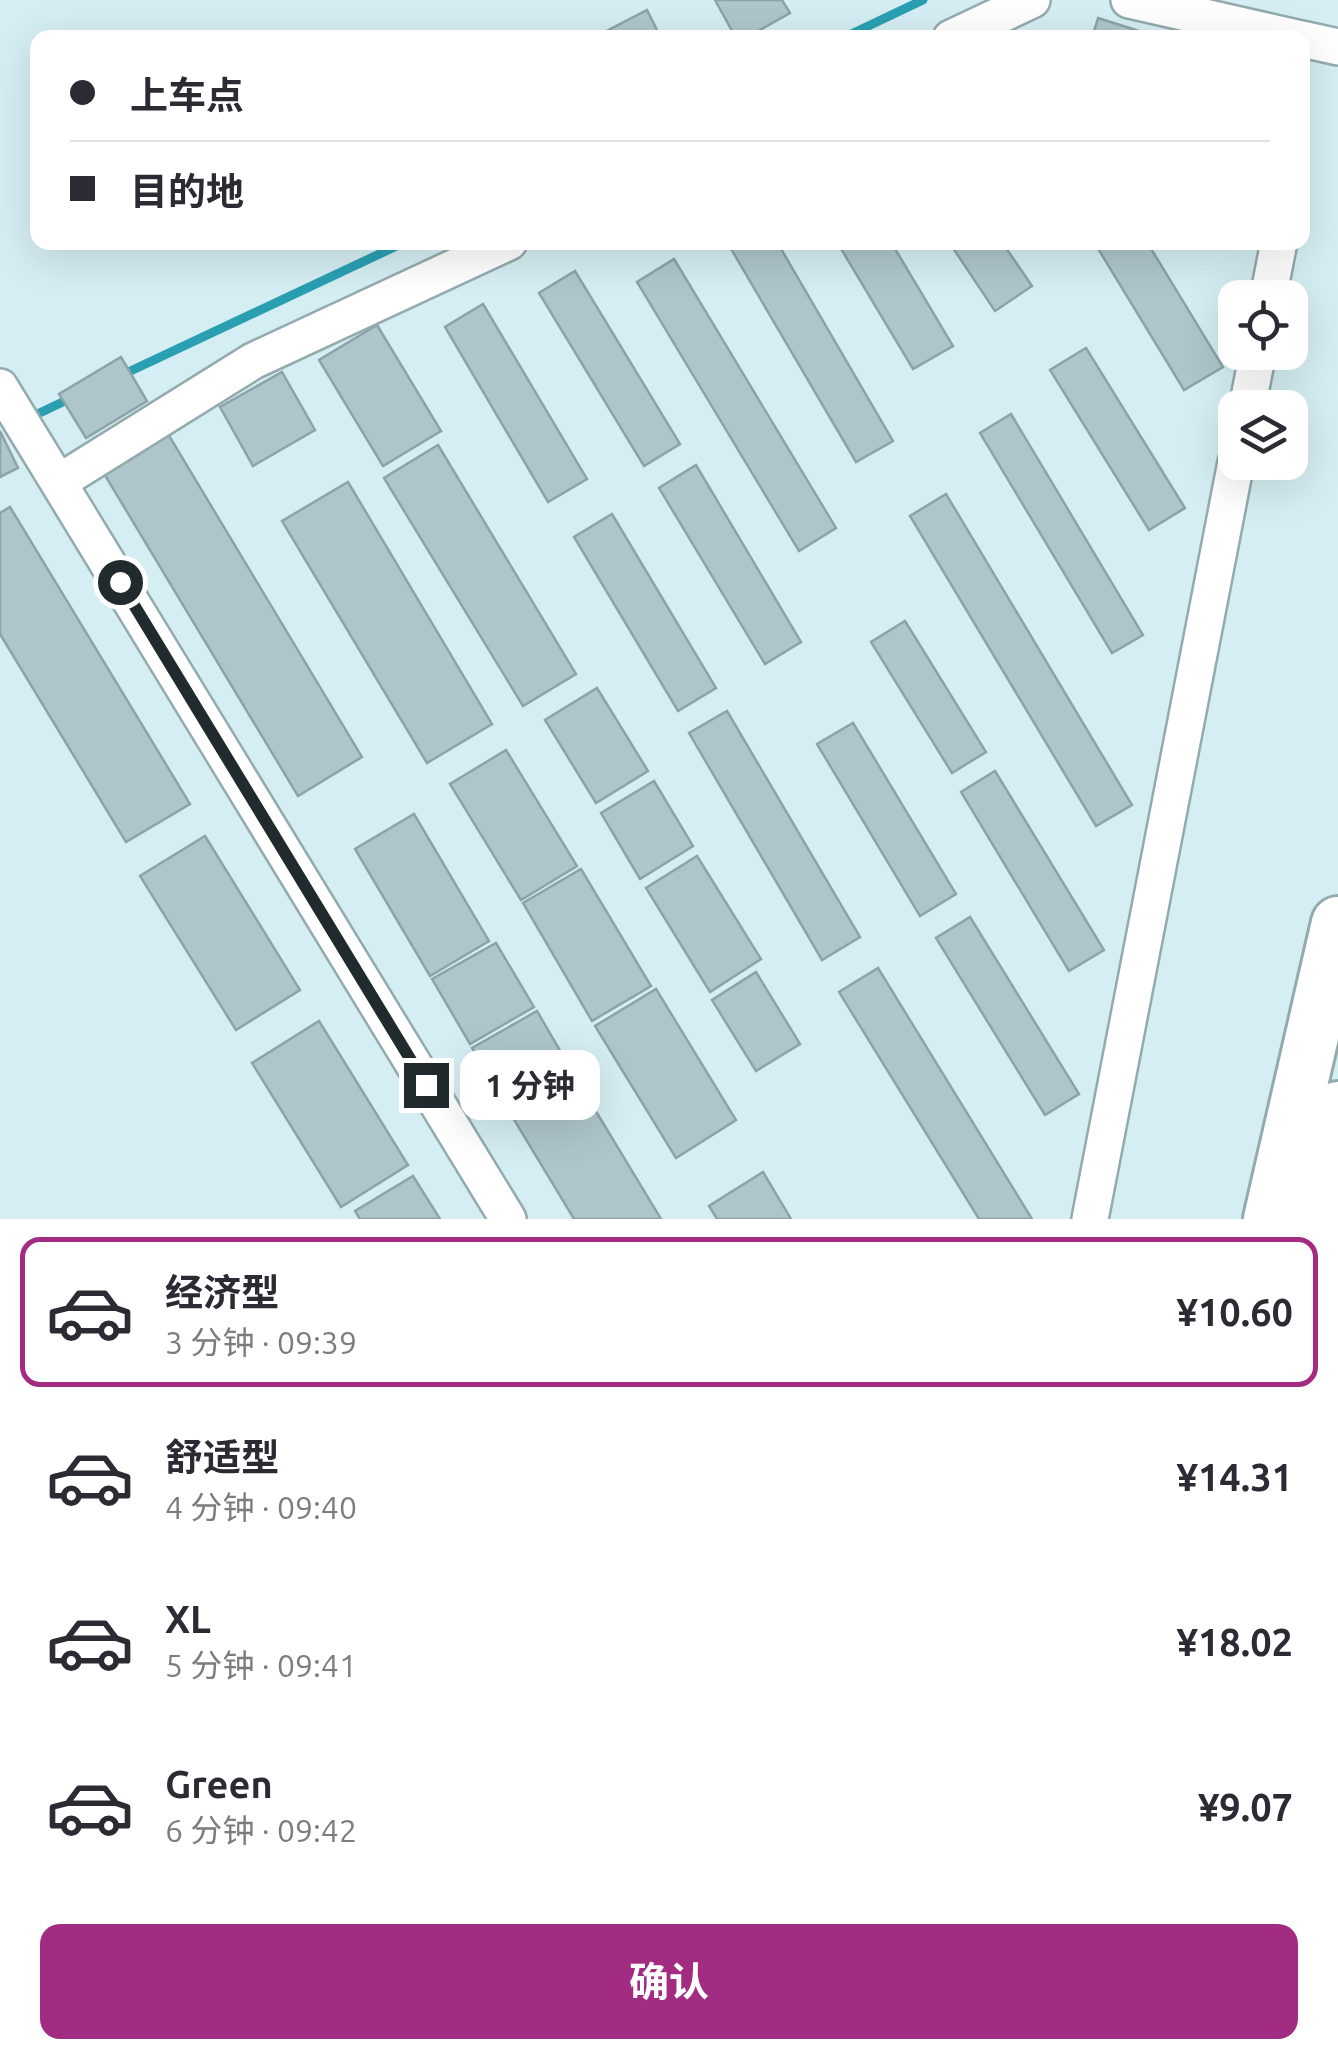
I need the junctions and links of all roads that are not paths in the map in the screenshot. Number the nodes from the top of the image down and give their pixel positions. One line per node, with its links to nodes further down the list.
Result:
1 (1032, 0): 3 (street)
2 (1129, 0): 4 (street)
3 (969, 30)
4 (1264, 30)
5 (1310, 40): 6 (street)
6 (1338, 46)
7 (492, 250): 12 (street)
8 (1277, 250): 9 (street)
9 (1272, 280)
10 (0, 386): 12 (street)
11 (1233, 480): 16 (street)
12 (58, 482): 15 (street)
13 (1338, 922): 17 (highway)
14 (1338, 1108): 18 (highway)
15 (508, 1219)
16 (1090, 1219)
17 (1270, 1219)
18 (1313, 1219)

